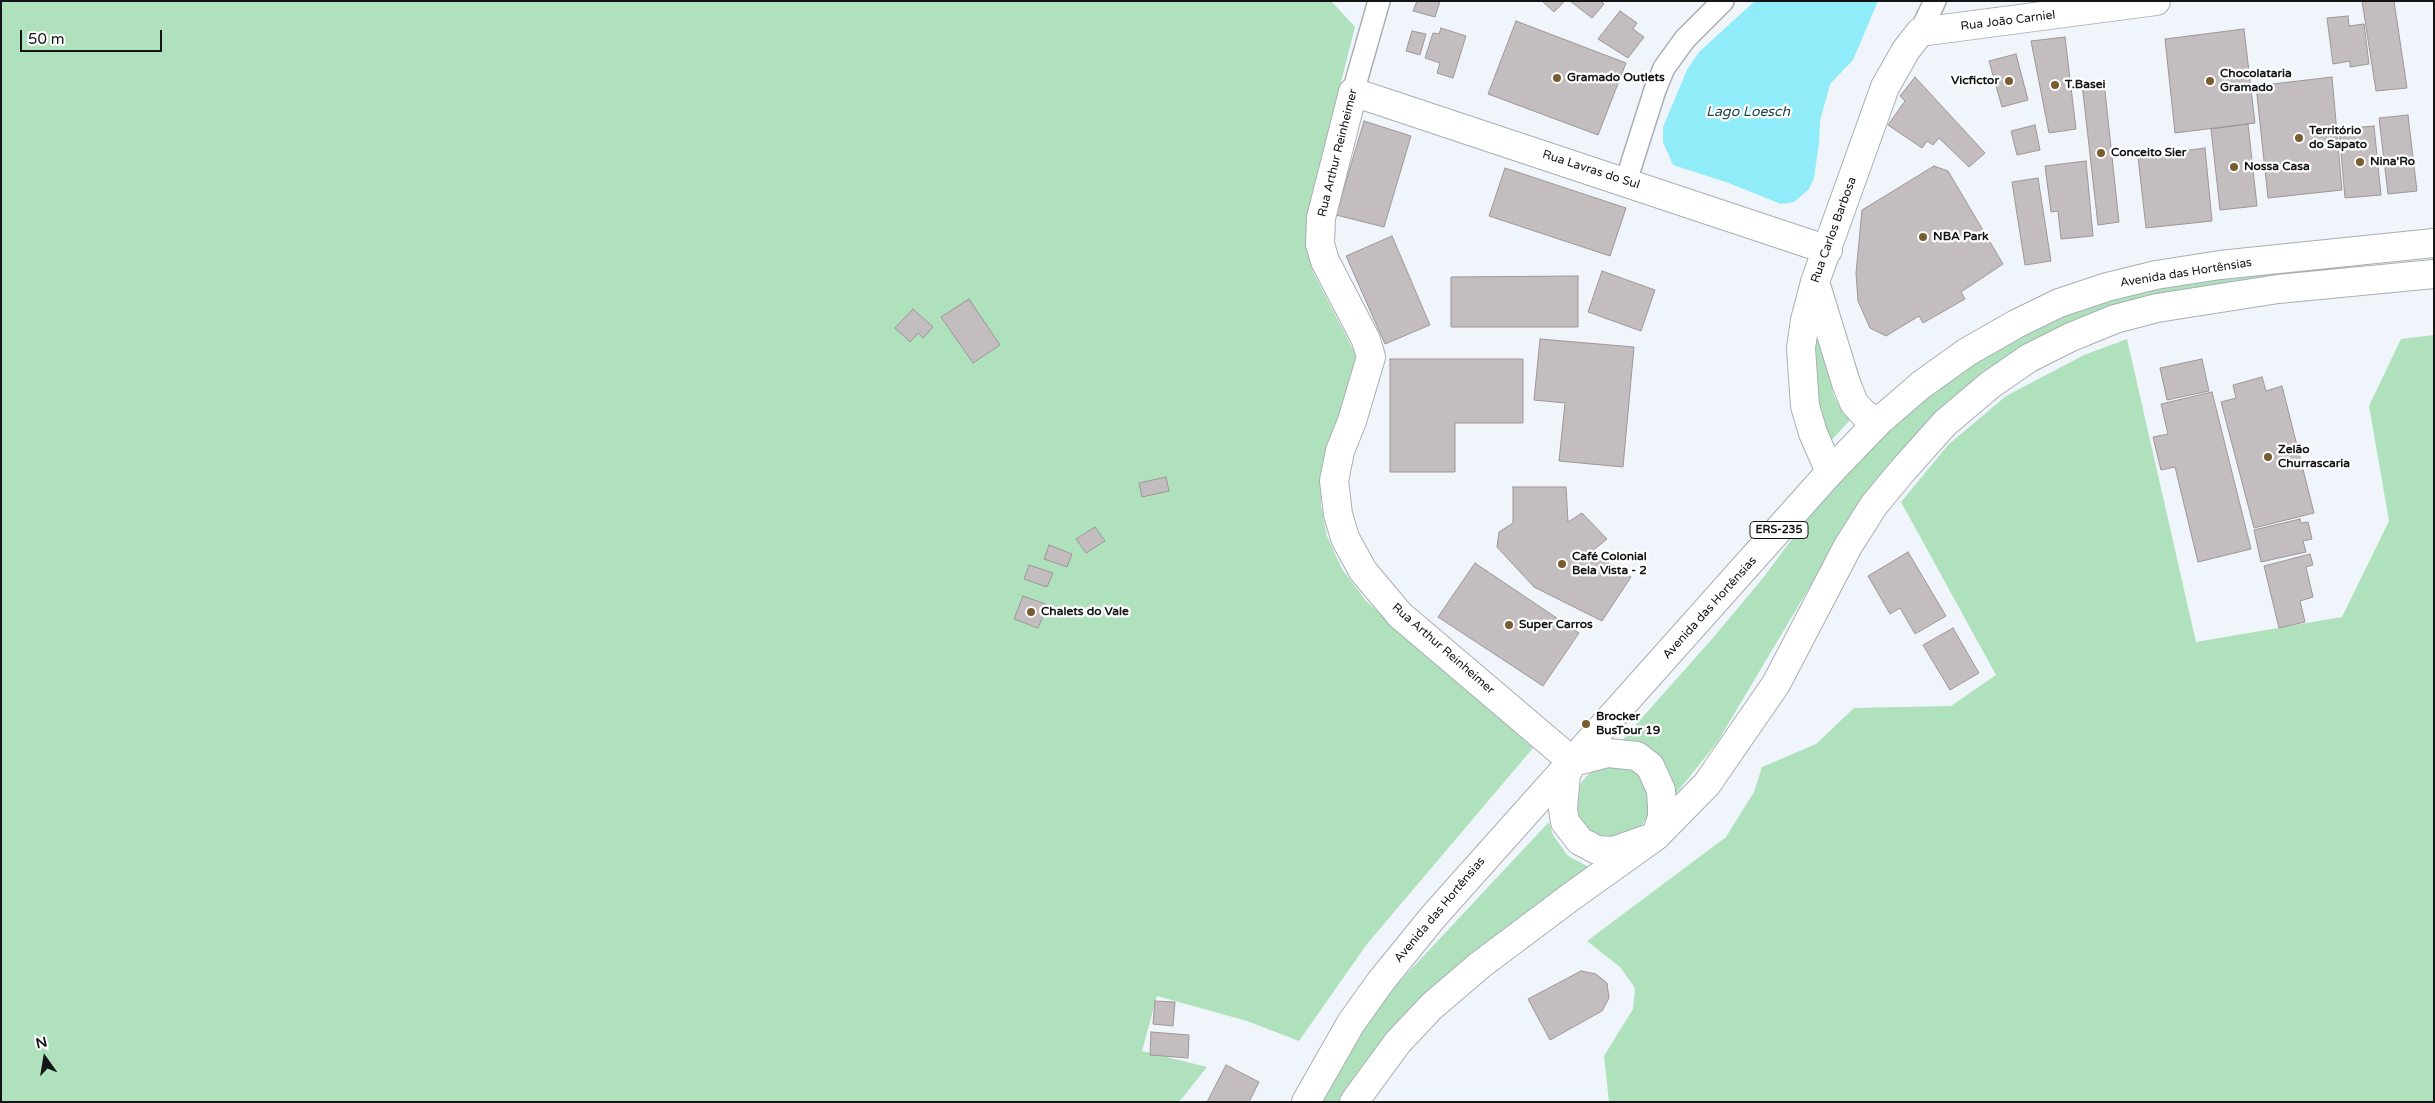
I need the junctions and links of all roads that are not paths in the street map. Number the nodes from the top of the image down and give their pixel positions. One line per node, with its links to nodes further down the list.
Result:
1 (1380, 1): 6 (street, Rua Arthur Reinheimer)
2 (1723, 1): 7 (street)
3 (1936, 1): 5 (street, Rua Carlos Barbosa)
4 (2156, 1): 5 (main road, Rua João Carniel)
5 (1920, 32): 9 (main road, Rua Carlos Barbosa)
6 (1353, 92): 7 (main road, Rua Lavras do Sul); 16 (main road, Rua Arthur Reinheimer)
7 (1626, 181): 9 (main road, Rua Lavras do Sul)
8 (2434, 243): 14 (main road, Avenida das Hortênsias / ERS-235)
9 (1828, 250): 12 (main road, Rua Carlos Barbosa)
10 (2434, 258): 13 (main road)
11 (2434, 274): 13 (main road)
12 (1815, 282): 14 (main road); 15 (main road, Rua Carlos Barbosa)
13 (2278, 289): 17 (main road)
14 (1878, 422): 15 (main road, Avenida das Hortênsias / ERS-235)
15 (1830, 472): 16 (main road, Avenida das Hortênsias / ERS-235)
16 (1573, 762): 17 (main road); 17 (main road); 18 (main road, Avenida das Hortênsias / ERS-235)
17 (1656, 836): 19 (main road)
18 (1306, 1102)
19 (1354, 1102)

